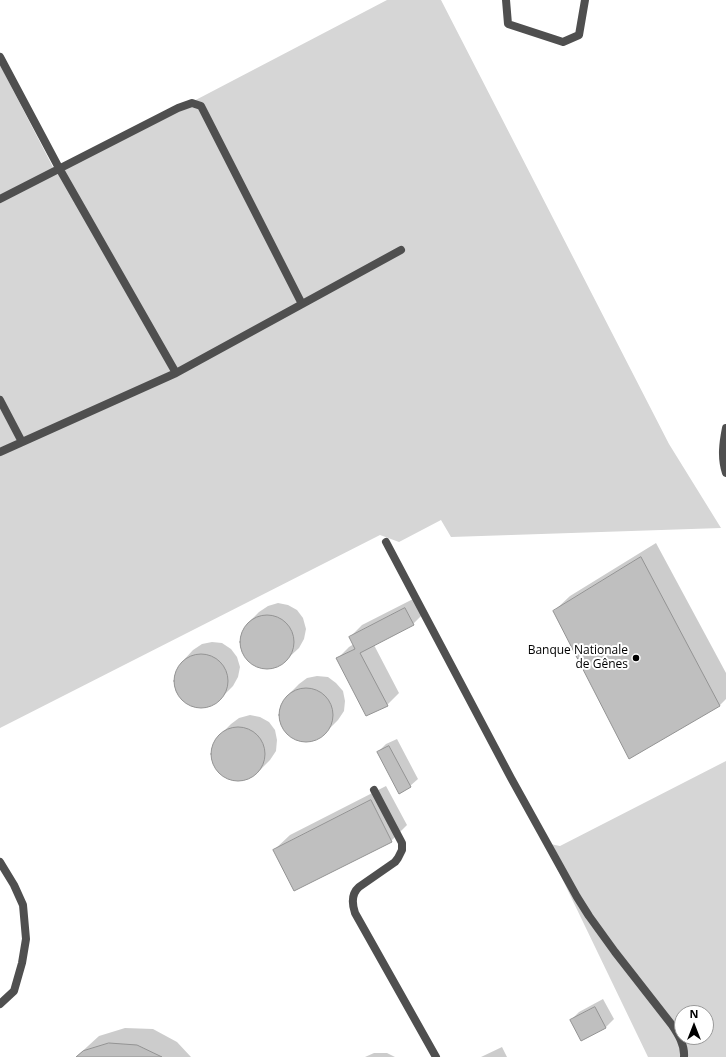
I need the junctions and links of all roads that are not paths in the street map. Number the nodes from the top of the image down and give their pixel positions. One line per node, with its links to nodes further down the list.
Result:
1 (506, 0): 2 (street)
2 (585, 0)
3 (0, 57): 4 (street)
4 (59, 168): 5 (street); 7 (street); 8 (street)
5 (0, 198)
6 (401, 250): 7 (street)
7 (302, 304): 8 (street)
8 (176, 373): 11 (street)
9 (0, 400): 11 (street)
10 (726, 428): 13 (street)
11 (22, 442): 12 (street)
12 (0, 452)
13 (726, 473)
14 (386, 542): 19 (street)
15 (374, 790): 18 (street)
16 (0, 862): 17 (street)
17 (0, 1004)
18 (436, 1057)
19 (684, 1057)

